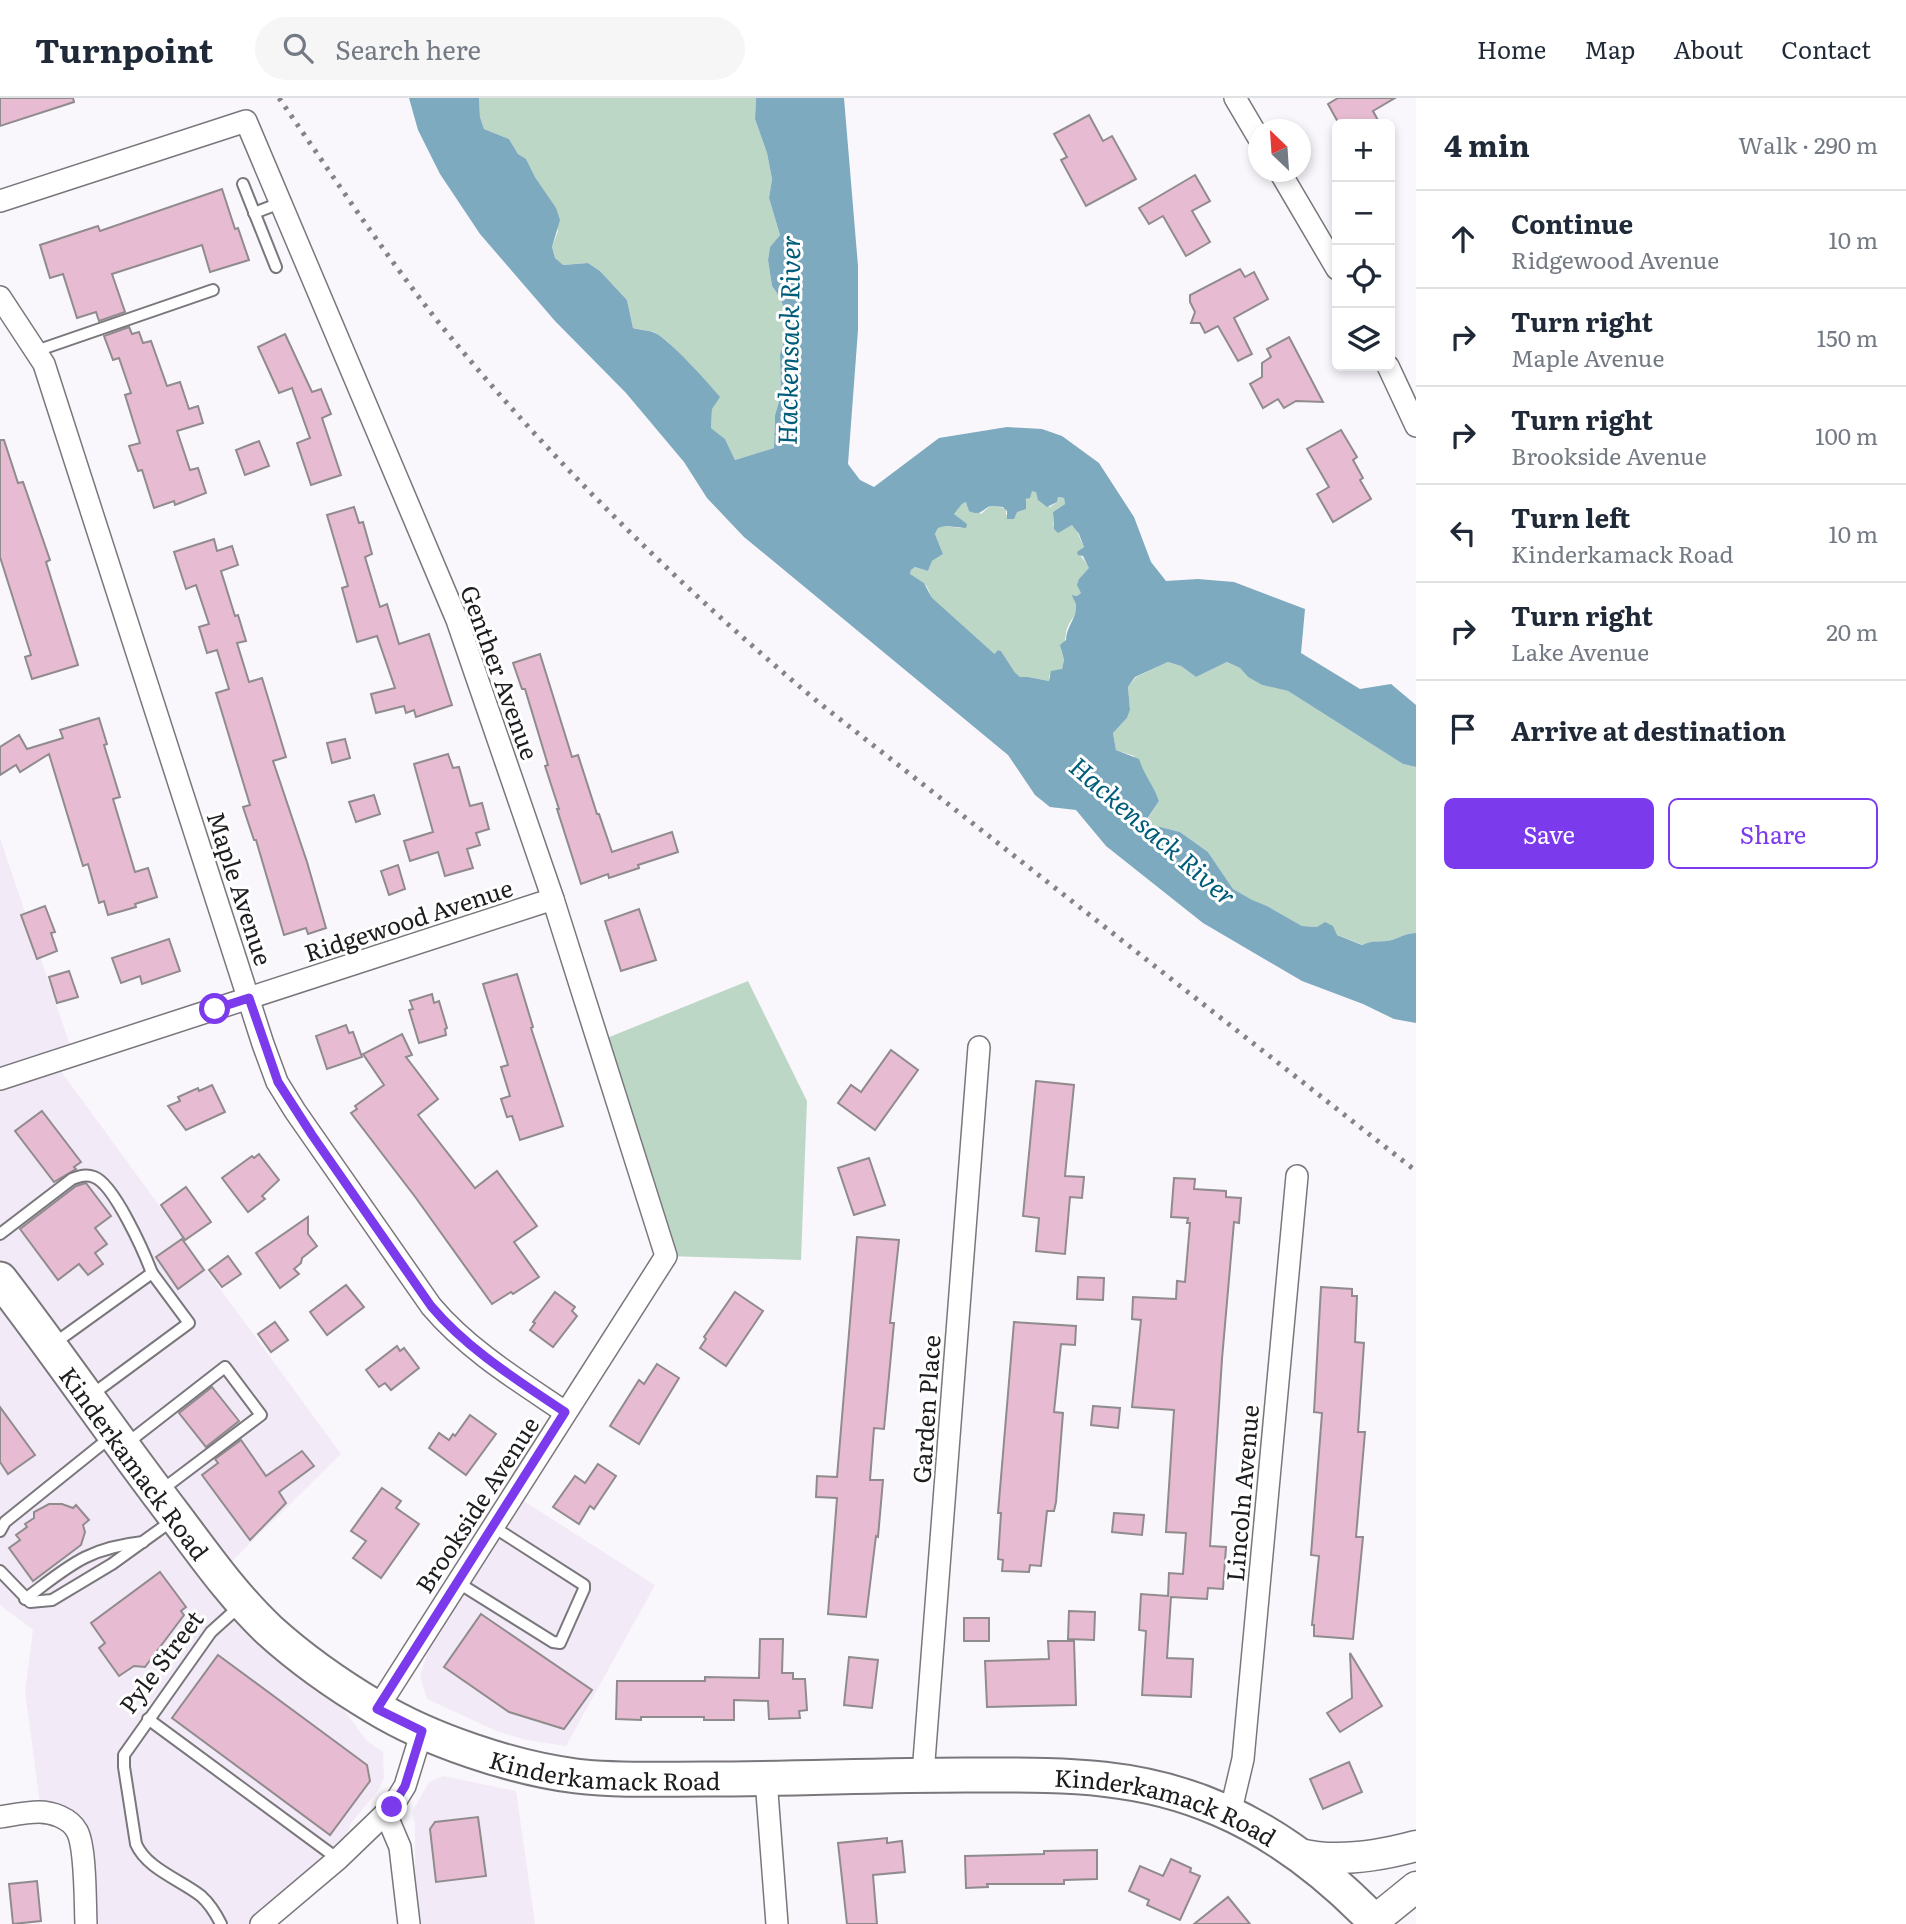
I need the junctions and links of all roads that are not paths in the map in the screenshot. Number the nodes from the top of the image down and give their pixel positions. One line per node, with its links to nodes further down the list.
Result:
1 (1235, 98): 2 (street)
2 (1248, 120)
3 (1286, 182): 8 (street)
4 (243, 184): 7 (lane)
5 (0, 201): 6 (street, Genther Avenue)
6 (280, 203): 7 (lane); 15 (street, Genther Avenue)
7 (254, 214): 9 (lane)
8 (1332, 260)
9 (276, 267)
10 (213, 290): 12 (lane)
11 (0, 297): 12 (street, Maple Avenue)
12 (36, 351): 16 (street, Maple Avenue)
13 (1390, 371): 14 (street)
14 (1416, 426)
15 (553, 899): 16 (street, Ridgewood Avenue); 21 (street, Genther Avenue)
16 (249, 998): 18 (street, Ridgewood Avenue); 26 (street, Maple Avenue)
17 (979, 1047): 39 (street, Garden Place)
18 (0, 1079)
19 (1297, 1176): 42 (street, Lincoln Avenue)
20 (0, 1234): 22 (lane)
21 (666, 1256): 26 (street, Brookside Avenue)
22 (152, 1273): 24 (lane); 25 (lane)
23 (4, 1292): 24 (main road, Kinderkamack Road)
24 (51, 1346): 25 (main road, Kinderkamack Road)
25 (88, 1397): 27 (main road, Kinderkamack Road)
26 (565, 1412): 29 (street, Brookside Avenue)
27 (118, 1440): 28 (main road, Kinderkamack Road); 28 (lane); 30 (lane)
28 (167, 1506): 31 (lane); 35 (main road, Kinderkamack Road)
29 (492, 1526): 33 (street, Brookside Avenue); 33 (lane)
30 (0, 1531)
31 (143, 1542): 34 (lane); 34 (lane)
32 (0, 1571): 34 (lane)
33 (457, 1582): 36 (street, Brookside Avenue)
34 (25, 1599)
35 (243, 1603): 36 (main road, Kinderkamack Road); 37 (lane, Pyle Street)
36 (377, 1709): 38 (main road, Kinderkamack Road)
37 (148, 1719): 46 (lane); 50 (lane, Pyle Street)
38 (422, 1731): 40 (main road, Kinderkamack Road); 41 (street)
39 (923, 1774): 40 (main road, Kinderkamack Road); 42 (main road, Kinderkamack Road)
40 (766, 1779): 53 (street)
41 (386, 1814): 46 (street); 52 (street)
42 (1230, 1814): 45 (main road, Kinderkamack Road)
43 (0, 1817): 49 (street)
44 (1416, 1846): 45 (main road)
45 (1300, 1854): 48 (main road, Kinderkamack Road)
46 (338, 1859): 51 (street)
47 (1416, 1887): 48 (main road)
48 (1376, 1922)
49 (86, 1924)
50 (221, 1924)
51 (261, 1924)
52 (409, 1924)
53 (777, 1924)

